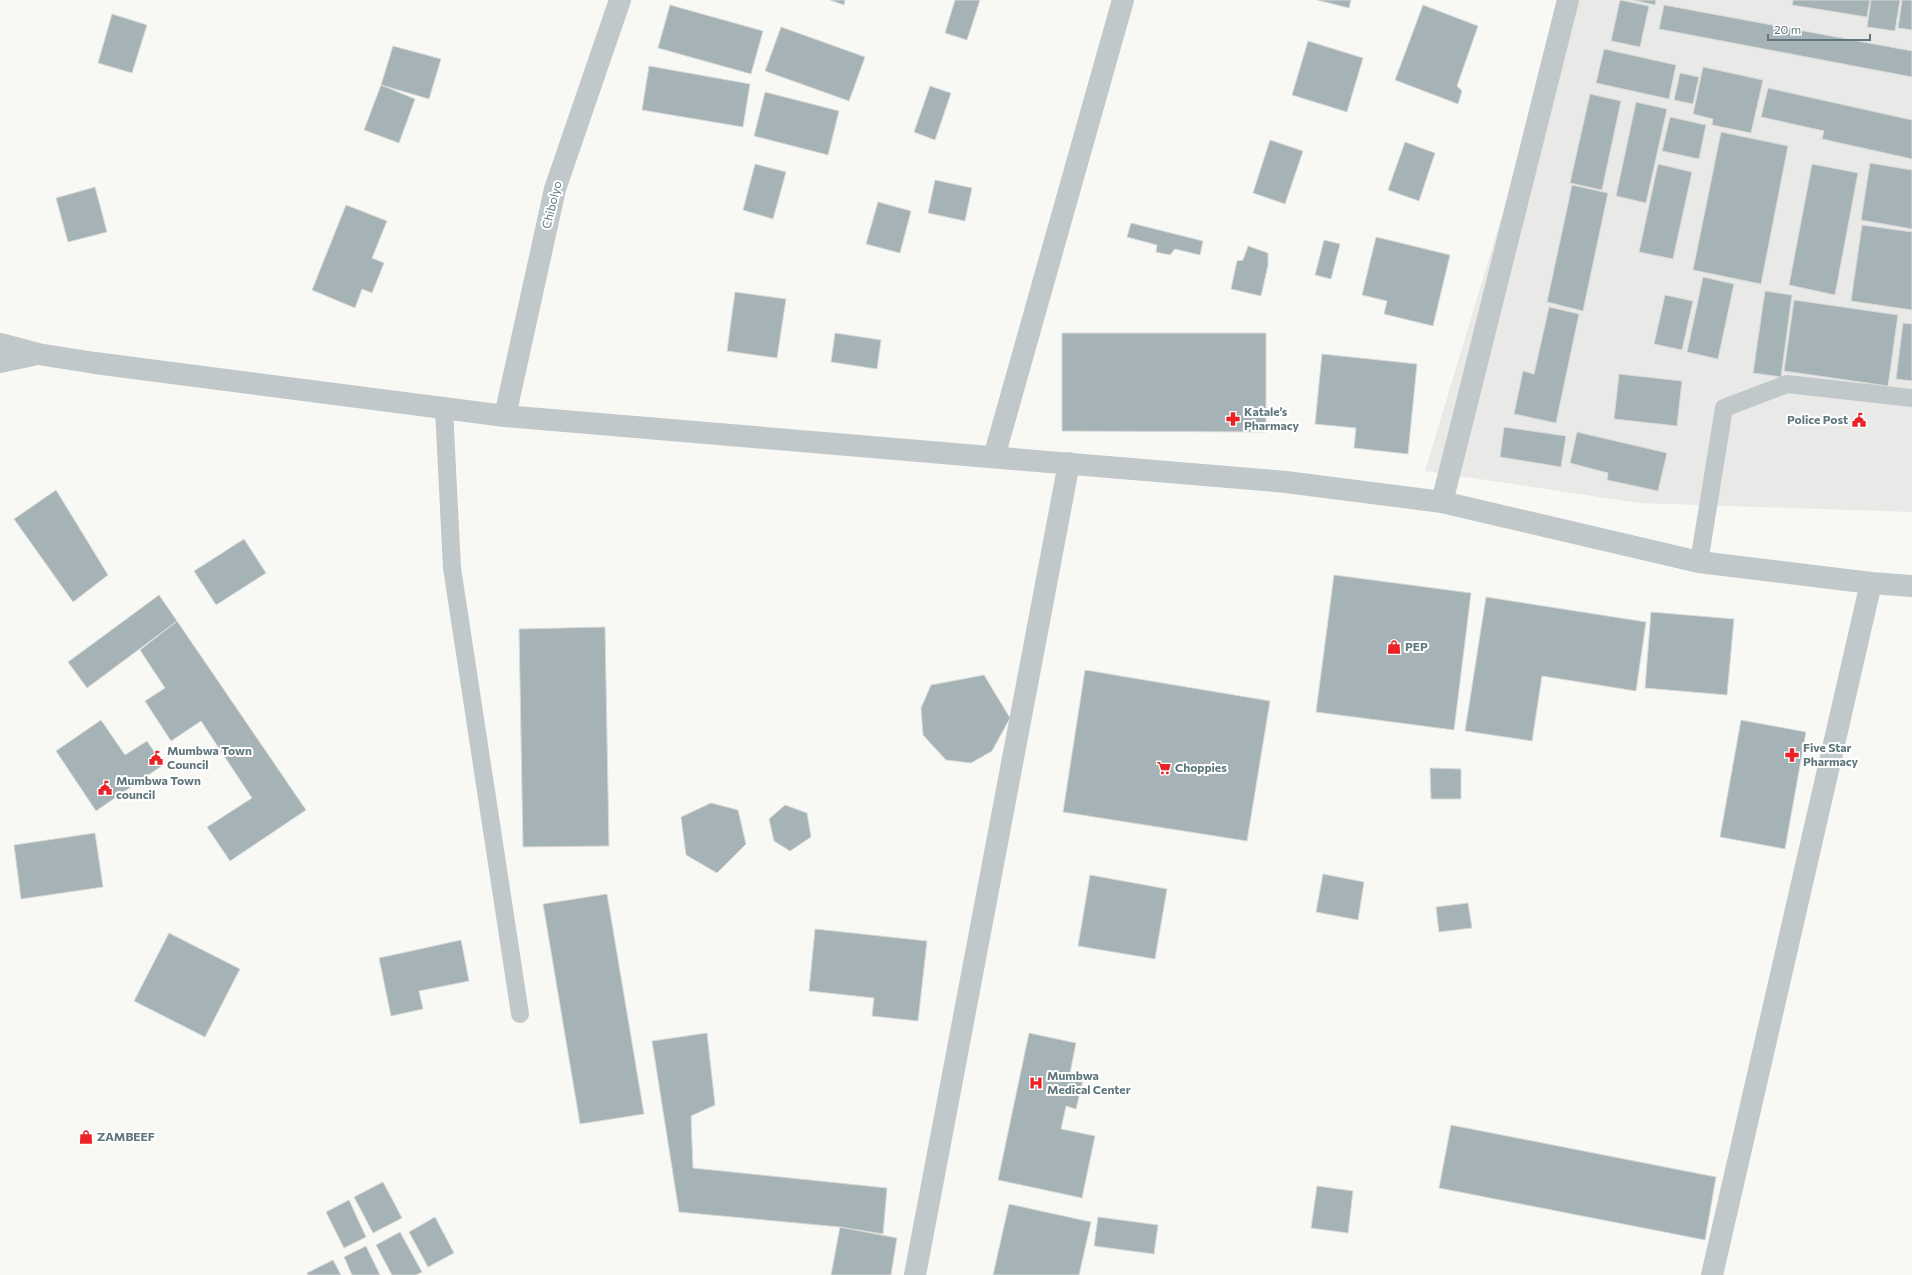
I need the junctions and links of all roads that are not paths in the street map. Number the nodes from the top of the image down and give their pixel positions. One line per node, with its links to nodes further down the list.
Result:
1 (620, 0): 9 (street, Chibolyo)
2 (1123, 0): 10 (street)
3 (1568, 0): 12 (street)
4 (0, 344): 5 (street)
5 (38, 354): 6 (street); 8 (street)
6 (0, 362)
7 (1912, 398): 13 (lane)
8 (444, 408): 9 (street); 16 (lane)
9 (505, 416): 10 (street)
10 (994, 457): 11 (street)
11 (1069, 463): 12 (street); 17 (street)
12 (1442, 502): 13 (street)
13 (1699, 562): 14 (street)
14 (1871, 583): 15 (street); 18 (street)
15 (1912, 586)
16 (520, 1014)
17 (915, 1275)
18 (1712, 1275)

